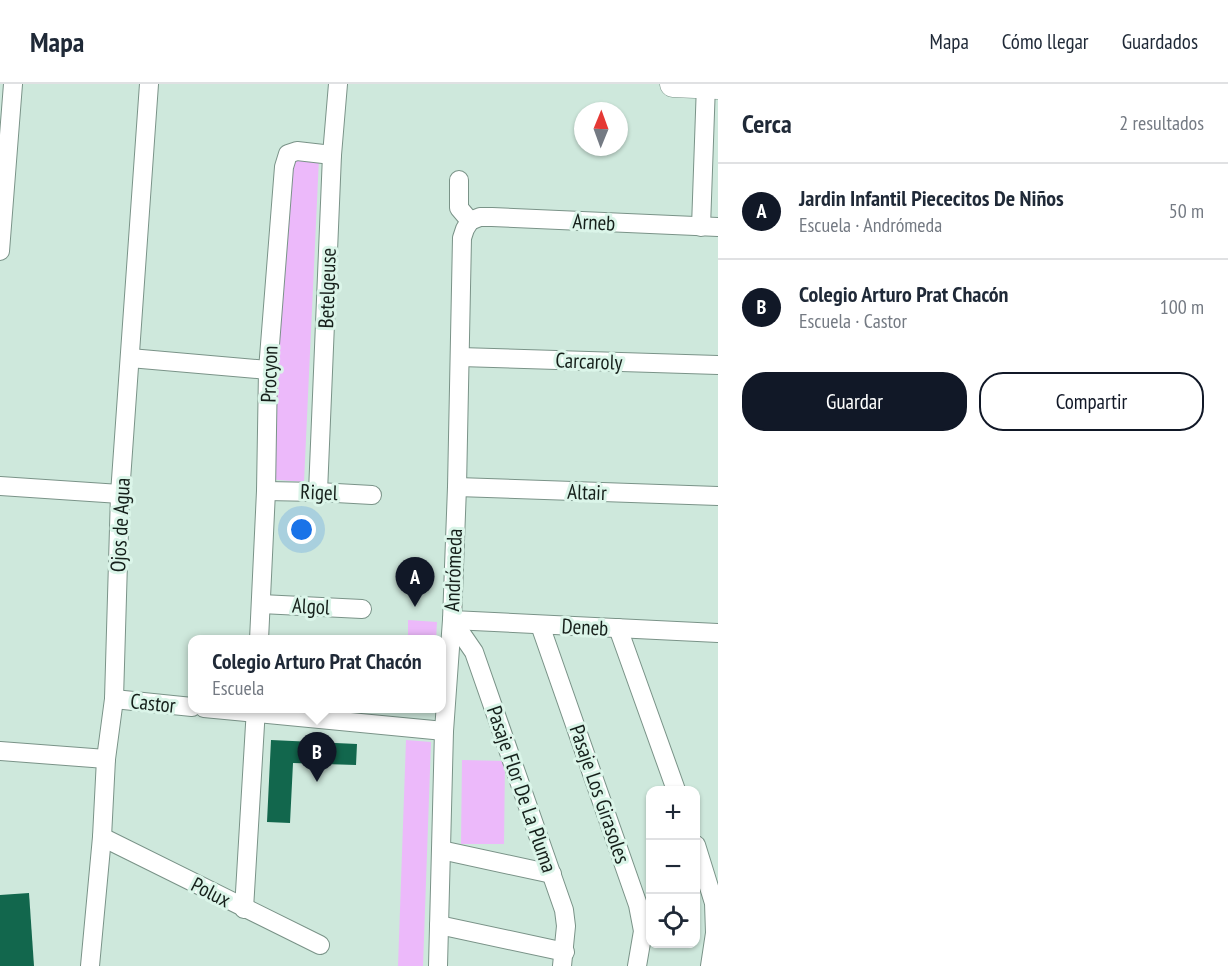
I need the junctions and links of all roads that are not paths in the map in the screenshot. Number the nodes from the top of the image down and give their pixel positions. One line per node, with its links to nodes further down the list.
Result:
1 (13, 84): 10 (street)
2 (149, 84): 12 (street, Ojos de Agua)
3 (338, 84): 6 (street, Betelgeuse)
4 (673, 84): 5 (main road)
5 (710, 85): 9 (street)
6 (332, 154): 14 (street, Procyon); 18 (street, Betelgeuse)
7 (459, 180): 8 (street)
8 (470, 221): 9 (street, Arneb); 11 (street, Andrómeda)
9 (710, 227)
10 (0, 251)
11 (460, 357): 13 (street, Carcaroly); 16 (street, Andrómeda)
12 (130, 358): 14 (street); 19 (street, Ojos de Agua)
13 (718, 365)
14 (268, 370): 17 (street, Procyon)
15 (0, 486): 19 (street)
16 (456, 488): 21 (street, Altair); 24 (street, Andrómeda)
17 (266, 491): 18 (street, Rigel); 22 (street, Procyon)
18 (318, 492): 20 (street, Rigel)
19 (120, 494): 29 (street, Ojos de Agua)
20 (372, 495)
21 (718, 496)
22 (261, 604): 23 (street, Algol); 28 (street, Procyon)
23 (362, 609)
24 (452, 620): 25 (street, Deneb); 30 (street, Andrómeda); 42 (street, Pasaje Flor De La Pluma)
25 (540, 625): 26 (street, Deneb); 49 (street, Pasaje Los Girasoles)
26 (618, 628): 27 (street, Deneb); 38 (street)
27 (718, 633)
28 (259, 635)
29 (114, 699): 31 (street, Castor); 37 (street, Ojos de Agua)
30 (446, 703)
31 (188, 707)
32 (256, 713): 43 (street)
33 (275, 713): 35 (street, Castor)
34 (445, 713): 35 (street, Andrómeda)
35 (444, 731): 40 (street, Andrómeda)
36 (0, 751): 37 (street)
37 (106, 759): 39 (street, Ojos de Agua)
38 (675, 786)
39 (102, 837): 43 (street, Polux); 47 (street, Ojos de Agua)
40 (441, 850): 42 (street); 44 (street, Andrómeda)
41 (700, 858): 50 (street)
42 (552, 874): 46 (street, Pasaje Flor De La Pluma)
43 (244, 909): 45 (street, Polux)
44 (439, 925): 46 (street); 48 (street, Andrómeda)
45 (320, 945)
46 (564, 959)
47 (90, 966)
48 (438, 966)
49 (637, 966)
50 (711, 966)

